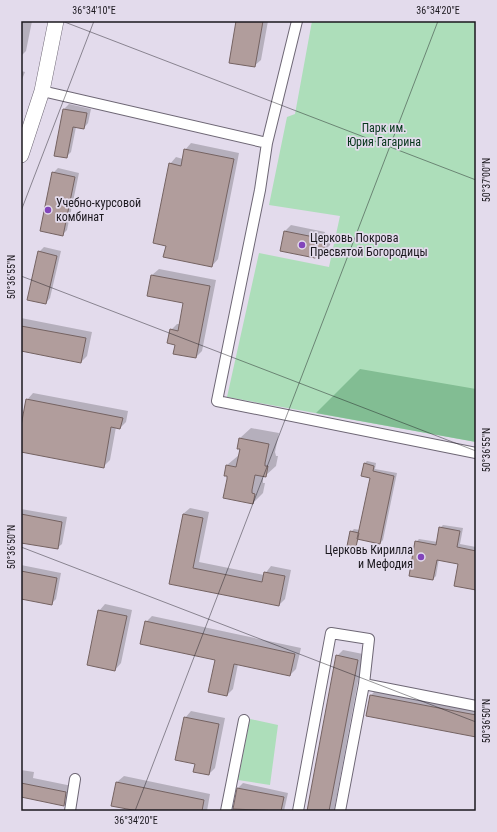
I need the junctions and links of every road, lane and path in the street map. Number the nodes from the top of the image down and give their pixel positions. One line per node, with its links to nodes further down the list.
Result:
1 (56, 21): 3 (street)
2 (297, 21): 4 (street)
3 (42, 91): 4 (street); 5 (street)
4 (267, 143): 6 (street)
5 (21, 155)
6 (476, 453)
7 (364, 684): 8 (street); 13 (street); 14 (street)
8 (476, 706)
9 (244, 720): 12 (street)
10 (75, 779): 11 (street)
11 (70, 811)
12 (226, 811)
13 (298, 811)
14 (340, 811)

